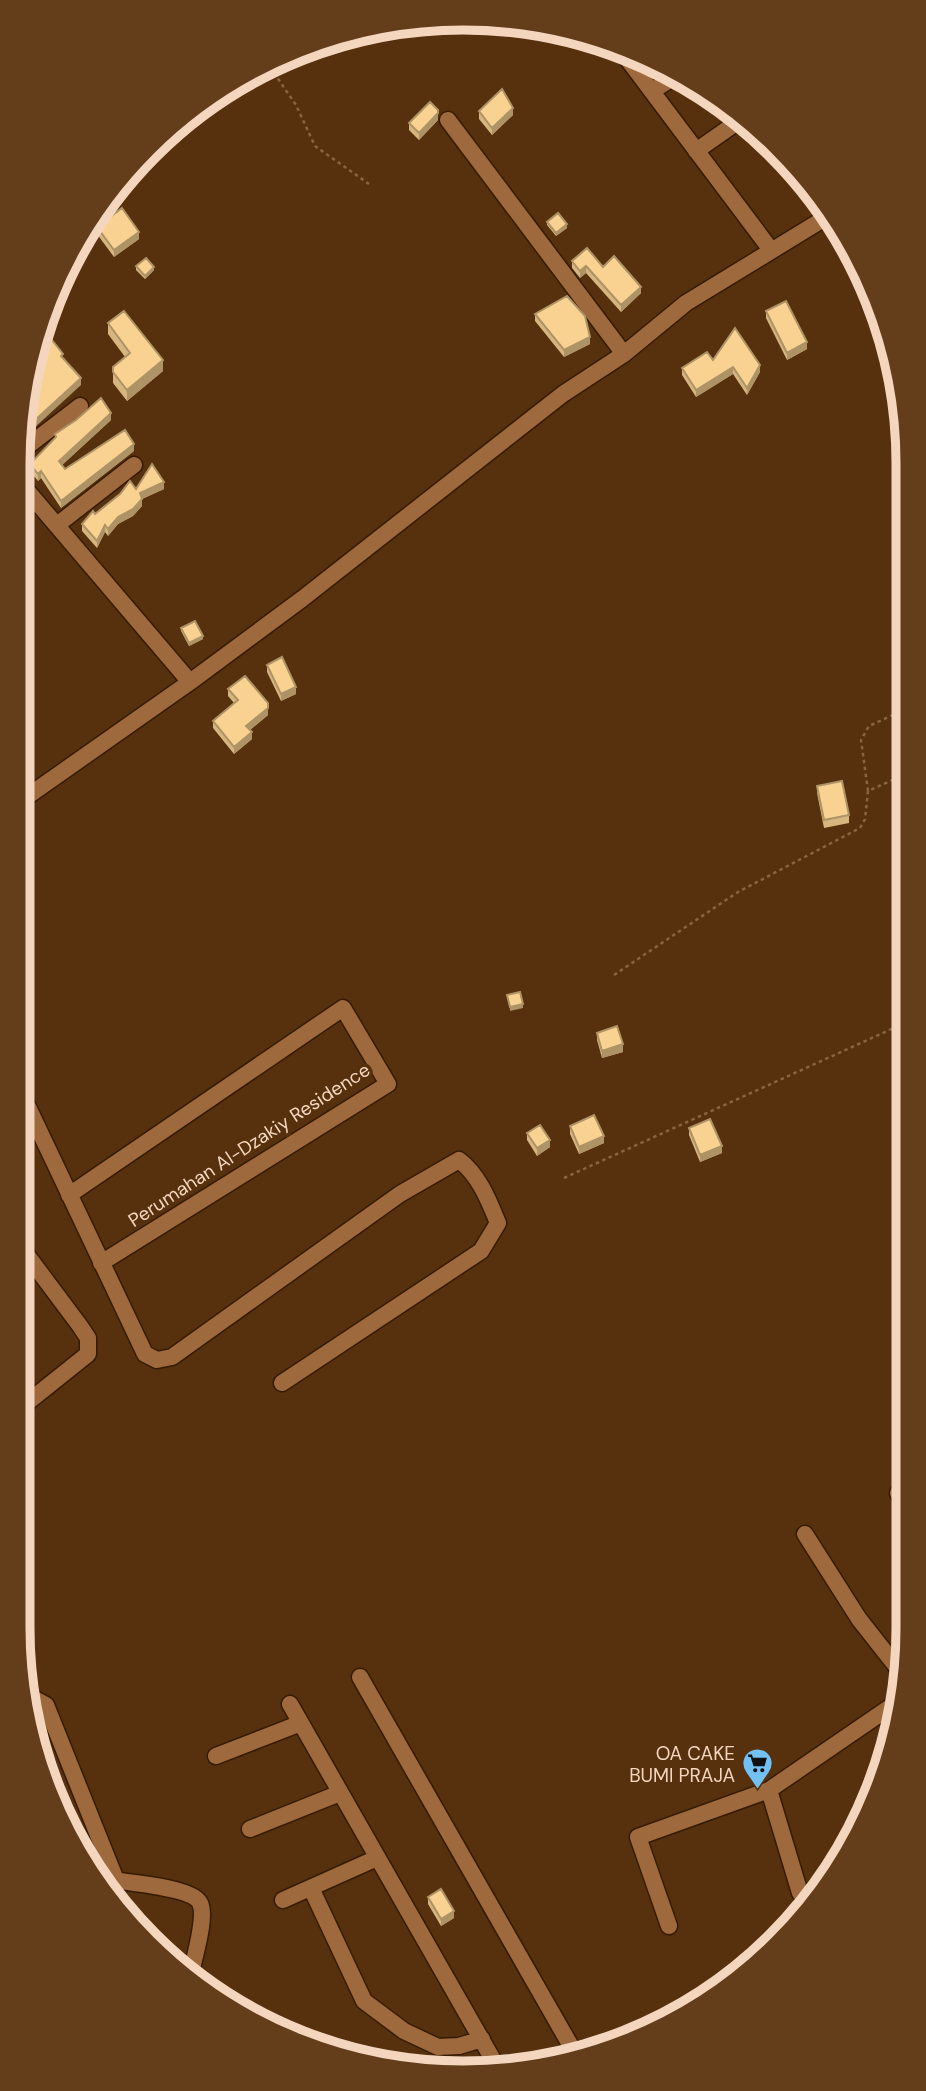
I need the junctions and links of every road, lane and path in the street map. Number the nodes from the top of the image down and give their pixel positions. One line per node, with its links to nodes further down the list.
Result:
1 (631, 64): 4 (street)
2 (274, 73): 8 (path)
3 (668, 81): 4 (street)
4 (652, 91): 7 (street)
5 (448, 120): 11 (street)
6 (734, 125): 7 (street)
7 (696, 151): 10 (street)
8 (369, 184)
9 (822, 220): 10 (street)
10 (771, 250): 11 (street)
11 (624, 354): 17 (street)
12 (80, 407): 13 (street)
13 (31, 444)
14 (134, 465): 16 (street)
15 (30, 494): 16 (street)
16 (57, 525): 17 (street)
17 (190, 682): 21 (street)
18 (896, 714): 20 (path)
19 (896, 778): 20 (path)
20 (868, 791): 22 (path)
21 (30, 795)
22 (614, 975)
23 (896, 1028): 25 (path)
24 (30, 1111): 26 (street)
25 (564, 1178)
26 (69, 1195): 28 (street); 28 (street, Perumahan Al-Dzakiy Residence)
27 (30, 1259): 30 (street)
28 (101, 1263): 29 (street)
29 (282, 1383)
30 (30, 1400)
31 (805, 1534): 32 (street)
32 (894, 1664)
33 (360, 1677): 49 (street)
34 (36, 1699): 47 (street)
35 (290, 1704): 37 (street)
36 (889, 1708): 39 (street)
37 (301, 1723): 38 (street); 40 (street)
38 (216, 1756)
39 (769, 1790): 44 (street); 46 (street)
40 (340, 1793): 41 (street); 42 (street)
41 (250, 1829)
42 (377, 1858): 43 (street); 48 (street)
43 (311, 1888): 45 (street); 48 (street)
44 (800, 1893)
45 (283, 1900)
46 (669, 1926)
47 (192, 1967)
48 (482, 2039): 50 (street)
49 (571, 2047)
50 (492, 2060)

